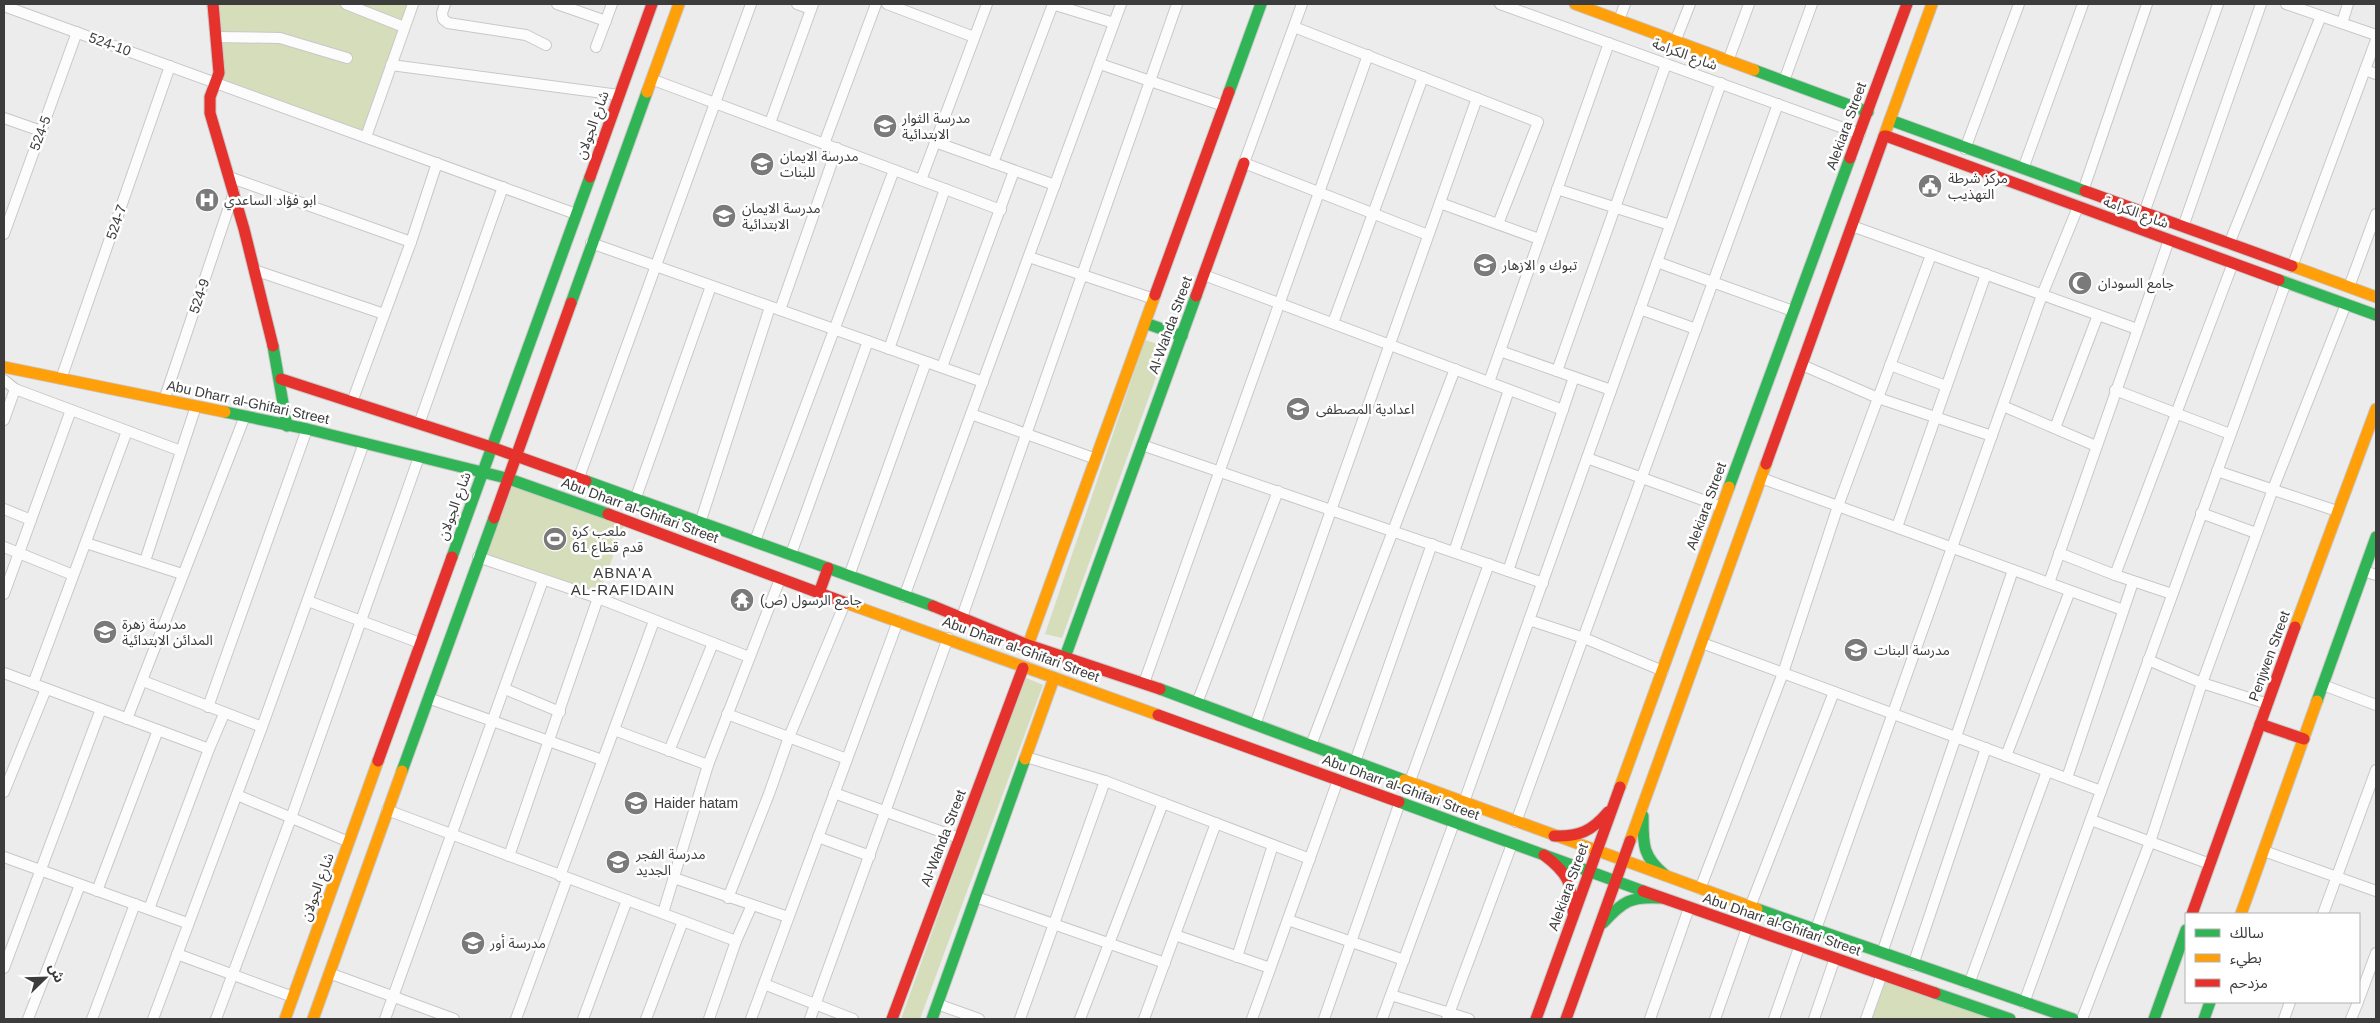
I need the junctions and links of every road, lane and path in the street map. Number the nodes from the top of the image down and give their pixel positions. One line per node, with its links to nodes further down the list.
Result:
1 (213, 4): 45 (street)
2 (346, 4): 42 (street)
3 (413, 4): 42 (street)
4 (445, 4): 50 (street)
5 (557, 4): 38 (street)
6 (612, 4): 38 (street)
7 (652, 4): 67 (street, شارع الجولان)
8 (678, 4): 62 (street)
9 (751, 4): 69 (street)
10 (797, 4): 35 (street)
11 (876, 4): 81 (street)
12 (887, 4): 46 (street)
13 (987, 4): 46 (street)
14 (1053, 4): 40 (street); 85 (street)
15 (1121, 4): 40 (street)
16 (1177, 4): 63 (street)
17 (1261, 4): 71 (street, Al-Wahda Street)
18 (1302, 4): 41 (street, Al-Wahda Street)
19 (1500, 4): 49 (street, شارع الكرامة)
20 (1625, 4): 37 (street)
21 (1690, 4): 48 (street)
22 (1749, 4): 54 (street)
23 (1812, 4): 64 (street)
24 (1907, 4): 72 (street, Alekiara Street)
25 (1932, 4): 74 (street, Alekiara Street)
26 (2019, 4): 83 (street)
27 (2083, 4): 87 (street)
28 (2147, 4): 96 (street)
29 (2218, 4): 104 (street)
30 (2261, 4): 112 (street)
31 (2287, 4): 36 (street)
32 (2348, 4): 39 (street)
33 (1580, 5): 37 (street, شارع الكرامة)
34 (4, 6): 43 (street, 524-10)
35 (812, 6): 75 (street)
36 (2321, 16): 39 (street); 120 (street)
37 (1619, 20): 48 (street, شارع الكرامة)
38 (606, 21): 51 (street)
39 (2342, 23): 44 (street)
40 (1114, 24): 55 (street)
41 (1294, 26): 52 (street); 86 (street, Al-Wahda Street)
42 (404, 27): 57 (street)
43 (77, 32): 58 (street, 524-10); 76 (street, 524-5)
44 (2376, 35)
45 (216, 37): 53 (street); 65 (street)
46 (974, 37): 80 (street)
47 (2376, 40): 59 (street)
48 (1675, 42): 54 (street, شارع الكرامة)
49 (1609, 43): 56 (street, شارع الكرامة); 95 (street)
50 (546, 45)
51 (596, 47)
52 (1368, 55): 61 (street); 98 (street)
53 (347, 58)
54 (1728, 61): 64 (street, شارع الكرامة)
55 (1100, 64): 63 (street); 92 (street)
56 (1666, 64): 66 (street, شارع الكرامة); 100 (street)
57 (391, 65): 67 (street); 79 (street)
58 (170, 66): 65 (street, 524-10); 165 (street, 524-7)
59 (2365, 70): 60 (street); 126 (street)
60 (2376, 74)
61 (1423, 77): 68 (street); 103 (street)
62 (651, 79): 69 (street); 119 (street)
63 (1149, 80): 71 (street); 130 (street)
64 (1784, 81): 72 (street, شارع الكرامة)
65 (216, 83): 79 (street, 524-10); 90 (street)
66 (1721, 83): 70 (street, شارع الكرامة); 110 (street)
67 (619, 95): 105 (street, شارع الجولان)
68 (1477, 98): 99 (street); 109 (street)
69 (714, 102): 75 (street); 125 (street)
70 (1778, 104): 77 (street, شارع الكرامة); 131 (street)
71 (1224, 106): 137 (street, Al-Wahda Street)
72 (1868, 112): 77 (street, Alekiara Street)
73 (4, 118): 76 (street)
74 (1890, 120): 78 (street, Alekiara Street); 83 (street, شارع الكرامة)
75 (770, 123): 81 (street)
76 (41, 131): 108 (street, 524-5)
77 (1860, 134): 143 (street, Alekiara Street)
78 (1886, 136): 101 (street, شارع الكرامة); 111 (street, Alekiara Street)
79 (366, 137): 84 (street, 524-10)
80 (935, 142): 85 (street); 91 (street)
81 (824, 144): 82 (street)
82 (837, 148): 88 (street); 142 (street)
83 (1966, 149): 87 (street, شارع الكرامة)
84 (437, 163): 93 (street, 524-10); 118 (street)
85 (993, 163): 89 (street)
86 (1244, 163): 98 (street); 128 (street, Al-Wahda Street)
87 (2023, 169): 96 (street, شارع الكرامة)
88 (894, 170): 91 (street); 149 (street)
89 (1014, 171): 92 (street); 102 (street)
90 (229, 177): 97 (street); 118 (street)
91 (921, 180): 94 (street)
92 (1055, 185): 122 (street)
93 (503, 187): 105 (street, 524-10); 188 (street)
94 (945, 189): 102 (street); 155 (street)
95 (1557, 189): 100 (street); 116 (street)
96 (2082, 191): 104 (street, شارع الكرامة)
97 (234, 192): 127 (street); 176 (street, 524-9)
98 (1319, 192): 103 (street); 138 (street)
99 (1440, 202): 109 (street); 114 (street)
100 (1614, 207): 110 (street); 163 (street)
101 (2078, 207): 115 (street, شارع الكرامة); 135 (street)
102 (1001, 210): 161 (street)
103 (1373, 213): 114 (street); 148 (street)
104 (2144, 213): 107 (street, شارع الكرامة)
105 (576, 214): 199 (street, شارع الجولان)
106 (2376, 214): 134 (street)
107 (2160, 219): 112 (street, شارع الكرامة); 115 (street)
108 (6, 222): 113 (street, 524-5)
109 (1498, 224): 116 (street)
110 (1670, 225): 123 (street)
111 (1852, 226): 121 (street); 158 (street, Alekiara Street)
112 (2183, 227): 120 (street, شارع الكرامة)
113 (4, 234)
114 (1428, 235): 154 (street)
115 (2155, 235): 117 (street, شارع الكرامة)
116 (1539, 239): 156 (street)
117 (2169, 240): 124 (street, شارع الكرامة); 151 (street)
118 (411, 242): 144 (street)
119 (591, 244): 125 (street); 201 (street)
120 (2229, 244): 126 (street, شارع الكرامة)
121 (1931, 255): 129 (street); 159 (street)
122 (1029, 257): 130 (street); 168 (street)
123 (1657, 262): 131 (street); 141 (street)
124 (2233, 263): 132 (street, شارع الكرامة); 184 (street)
125 (655, 266): 133 (street); 211 (street)
126 (2292, 267): 134 (street, شارع الكرامة)
127 (254, 270): 144 (street); 166 (street)
128 (1204, 274): 138 (street); 152 (street, Al-Wahda Street)
129 (1986, 274): 135 (street); 170 (street)
130 (1081, 275): 137 (street); 193 (street)
131 (1714, 282): 143 (street); 150 (street)
132 (2286, 282): 139 (street, شارع الكرامة); 194 (street)
133 (711, 286): 140 (street); 214 (street)
134 (2349, 287): 136 (street, شارع الكرامة)
135 (2042, 295): 145 (street); 179 (street)
136 (2376, 297)
137 (1154, 300): 147 (street, Al-Wahda Street)
138 (1279, 303): 148 (street); 205 (street)
139 (2346, 304): 146 (street, شارع الكرامة); 212 (street)
140 (770, 306): 142 (street); 222 (street)
141 (1640, 309): 150 (street); 173 (street)
142 (780, 310): 149 (street)
143 (1793, 312): 216 (street, Alekiara Street)
144 (384, 314): 177 (street)
145 (2098, 315): 151 (street); 190 (street)
146 (2376, 315)
147 (1145, 323): 152 (street); 204 (street, Al-Wahda Street)
148 (1332, 323): 154 (street)
149 (833, 329): 153 (street); 228 (street)
150 (1696, 329): 209 (street)
151 (2137, 329): 174 (street)
152 (1182, 336): 197 (street, Al-Wahda Street)
153 (868, 341): 155 (street); 236 (street)
154 (1390, 345): 162 (street); 218 (street)
155 (889, 349): 157 (street)
156 (1500, 350): 163 (street); 169 (street)
157 (926, 362): 161 (street); 248 (street)
158 (1802, 365): 175 (street); 210 (street, Alekiara Street)
159 (1890, 365): 170 (street); 175 (street)
160 (4, 367): 165 (street, Abu Dharr al-Ghifari Street)
161 (942, 367): 168 (street)
162 (1455, 369): 169 (street); 225 (street)
163 (1557, 370): 164 (street)
164 (1574, 377): 173 (street); 182 (street)
165 (61, 379): 176 (street, Abu Dharr al-Ghifari Street)
166 (281, 379): 177 (street, Abu Dharr al-Ghifari Street); 189 (street)
167 (4, 380): 171 (street)
168 (983, 382): 183 (street)
169 (1489, 382): 172 (street)
170 (1946, 386): 186 (street)
171 (15, 389): 181 (street); 187 (street)
172 (1509, 390): 182 (street); 233 (street)
173 (1611, 390): 203 (street)
174 (2116, 390): 184 (street); 198 (street)
175 (1878, 398): 186 (street); 215 (street)
176 (164, 400): 178 (street, Abu Dharr al-Ghifari Street)
177 (352, 402): 188 (street, Abu Dharr al-Ghifari Street)
178 (196, 406): 185 (street, Abu Dharr al-Ghifari Street); 200 (street)
179 (2003, 406): 190 (street); 195 (street)
180 (2376, 409): 219 (street, Penjwen Street)
181 (71, 410): 192 (street); 221 (street)
182 (1563, 410): 243 (street)
183 (970, 414): 193 (street); 258 (street)
184 (2175, 414): 194 (street); 246 (street)
185 (245, 416): 189 (street, Abu Dharr al-Ghifari Street); 244 (street)
186 (1936, 417): 195 (street); 223 (street)
187 (4, 420)
188 (419, 424): 199 (street, Abu Dharr al-Ghifari Street)
189 (287, 426): 191 (street, Abu Dharr al-Ghifari Street)
190 (2055, 428): 198 (street)
191 (307, 429): 196 (street, Abu Dharr al-Ghifari Street); 294 (street)
192 (127, 430): 200 (street); 229 (street)
193 (1026, 433): 204 (street); 263 (street)
194 (2230, 434): 206 (street)
195 (1992, 436): 232 (street)
196 (364, 443): 202 (street, Abu Dharr al-Ghifari Street); 260 (street)
197 (1142, 444): 205 (street); 275 (street, Al-Wahda Street)
198 (2096, 446): 235 (street)
199 (491, 447): 201 (street, Abu Dharr al-Ghifari Street); 207 (street, شارع الجولان)
200 (181, 451): 238 (street)
201 (514, 456): 208 (street); 211 (street, Abu Dharr al-Ghifari Street)
202 (419, 457): 207 (street, Abu Dharr al-Ghifari Street); 267 (street)
203 (1587, 458): 209 (street); 252 (street)
204 (1096, 459): 273 (street, Al-Wahda Street)
205 (1220, 471): 213 (street); 283 (street)
206 (2217, 471): 212 (street); 220 (street)
207 (482, 472): 208 (street, Abu Dharr al-Ghifari Street); 270 (street, شارع الجولان)
208 (506, 478): 237 (street); 249 (street, Abu Dharr al-Ghifari Street)
209 (1642, 478): 216 (street); 269 (street)
210 (1761, 478): 215 (street); 224 (street, Alekiara Street)
211 (578, 480): 214 (street, Abu Dharr al-Ghifari Street)
212 (2273, 489): 219 (street); 226 (street)
213 (1278, 491): 218 (street); 291 (street)
214 (635, 500): 222 (street, Abu Dharr al-Ghifari Street)
215 (1838, 506): 223 (street); 280 (street)
216 (1722, 507): 224 (street, Alekiara Street)
217 (4, 509): 221 (street)
218 (1331, 510): 225 (street); 303 (street)
219 (2337, 511): 292 (street, Penjwen Street)
220 (2202, 513): 226 (street); 257 (street)
221 (31, 520): 234 (street)
222 (700, 523): 228 (street, Abu Dharr al-Ghifari Street)
223 (1897, 527): 232 (street)
224 (1729, 529): 271 (street, Alekiara Street); 278 (street, Alekiara Street)
225 (1393, 531): 230 (street); 311 (street)
226 (2256, 533): 284 (street)
227 (2376, 537): 242 (street)
228 (756, 541): 236 (street, Abu Dharr al-Ghifari Street)
229 (86, 543): 238 (street); 245 (street)
230 (1432, 544): 233 (street); 319 (street)
231 (4, 547): 234 (street)
232 (1953, 548): 241 (street); 299 (street)
233 (1454, 552): 239 (street)
234 (19, 553): 245 (street); 255 (street)
235 (2059, 553): 246 (street); 253 (street)
236 (791, 554): 240 (street, Abu Dharr al-Ghifari Street)
237 (478, 557): 250 (street); 290 (street)
238 (146, 561): 244 (street)
239 (1488, 564): 243 (street); 327 (street)
240 (828, 568): 248 (street, Abu Dharr al-Ghifari Street); 256 (street)
241 (2012, 570): 253 (street); 308 (street)
242 (2364, 570): 247 (street); 286 (street)
243 (1508, 571): 252 (street)
244 (182, 574): 282 (street)
245 (74, 575): 285 (street)
246 (2115, 575): 251 (street)
247 (2376, 575)
248 (849, 576): 258 (street, Abu Dharr al-Ghifari Street)
249 (780, 579): 256 (street, Abu Dharr al-Ghifari Street); 274 (street)
250 (543, 580): 259 (street); 288 (street)
251 (2133, 582): 257 (street); 262 (street)
252 (1542, 583): 264 (street)
253 (2049, 583): 254 (street)
254 (2070, 591): 262 (street); 315 (street)
255 (4, 594)
256 (819, 594): 261 (street, Abu Dharr al-Ghifari Street)
257 (2172, 594): 276 (street)
258 (904, 597): 263 (street, Abu Dharr al-Ghifari Street)
259 (598, 598): 265 (street); 296 (street)
260 (308, 601): 267 (street); 304 (street)
261 (845, 603): 266 (street, Abu Dharr al-Ghifari Street); 307 (street)
262 (2123, 610): 324 (street)
263 (962, 617): 273 (street, Abu Dharr al-Ghifari Street)
264 (1529, 620): 269 (street); 334 (street)
265 (654, 621): 272 (street); 306 (street)
266 (898, 621): 268 (street, Abu Dharr al-Ghifari Street); 317 (street)
267 (361, 622): 270 (street); 340 (street)
268 (948, 638): 277 (street, Abu Dharr al-Ghifari Street); 339 (street)
269 (1584, 638): 278 (street); 343 (street)
270 (420, 643): 349 (street, شارع الجولان)
271 (1702, 643): 280 (street); 337 (street, Alekiara Street)
272 (713, 644): 274 (street); 314 (street)
273 (1028, 645): 275 (street, Abu Dharr al-Ghifari Street)
274 (749, 657): 298 (street)
275 (1065, 657): 283 (street, Abu Dharr al-Ghifari Street)
276 (2148, 660): 284 (street); 328 (street)
277 (1023, 668): 281 (street, Abu Dharr al-Ghifari Street); 348 (street, Al-Wahda Street)
278 (1662, 671): 336 (street, Alekiara Street)
279 (4, 673): 285 (street)
280 (1783, 673): 289 (street); 370 (street)
281 (1054, 678): 316 (street); 325 (street, Abu Dharr al-Ghifari Street)
282 (143, 681): 294 (street); 300 (street)
283 (1144, 682): 291 (street, Abu Dharr al-Ghifari Street)
284 (2202, 683): 292 (street); 350 (street)
285 (33, 684): 287 (street)
286 (2323, 685): 293 (street); 309 (street)
287 (46, 689): 295 (street); 329 (street)
288 (505, 689): 296 (street); 301 (street)
289 (1834, 692): 299 (street); 379 (street)
290 (428, 698): 301 (street); 338 (street)
291 (1197, 703): 303 (street, Abu Dharr al-Ghifari Street)
292 (2268, 704): 302 (street, Penjwen Street)
293 (2376, 705)
294 (208, 707): 297 (street)
295 (101, 709): 300 (street); 362 (street)
296 (560, 712): 310 (street)
297 (224, 714): 304 (street); 313 (street)
298 (728, 714): 307 (street); 320 (street)
299 (1893, 714): 308 (street); 394 (street)
300 (127, 719): 305 (street)
301 (493, 722): 310 (street); 345 (street)
302 (2260, 724): 309 (street); 361 (street, Penjwen Street)
303 (1255, 725): 311 (street, Abu Dharr al-Ghifari Street)
304 (262, 727): 332 (street)
305 (158, 730): 313 (street); 371 (street)
306 (614, 730): 314 (street); 318 (street)
307 (789, 737): 317 (street); 374 (street)
308 (1956, 737): 312 (street); 401 (street)
309 (2304, 739): 354 (street)
310 (549, 743): 318 (street); 356 (street)
311 (1311, 745): 319 (street, Abu Dharr al-Ghifari Street)
312 (1986, 748): 315 (street); 408 (street)
313 (208, 749): 381 (street)
314 (669, 751): 320 (street)
315 (2006, 756): 322 (street)
316 (1026, 757): 326 (street); 373 (street)
317 (847, 759): 330 (street)
318 (602, 760): 366 (street)
319 (1355, 762): 323 (street, Abu Dharr al-Ghifari Street)
320 (708, 765): 367 (street)
321 (2376, 770): 365 (street)
322 (2047, 771): 324 (street); 415 (street)
323 (1383, 772): 327 (street, Abu Dharr al-Ghifari Street); 331 (street)
324 (2067, 778): 328 (street)
325 (1338, 780): 331 (street, Abu Dharr al-Ghifari Street); 359 (street)
326 (1105, 781): 335 (street); 391 (street)
327 (1410, 781): 334 (street, Abu Dharr al-Ghifari Street)
328 (2101, 791): 341 (street)
329 (4, 792)
330 (834, 793): 339 (street); 346 (street)
331 (1375, 793): 333 (street, Abu Dharr al-Ghifari Street)
332 (237, 795): 340 (street); 390 (street)
333 (1400, 802): 342 (street, Abu Dharr al-Ghifari Street); 398 (street)
334 (1464, 802): 343 (street, Abu Dharr al-Ghifari Street)
335 (1162, 803): 344 (street); 399 (street)
336 (1615, 803): 347 (street); 353 (street, Alekiara Street)
337 (1643, 806): 360 (street, Alekiara Street); 364 (street)
338 (387, 810): 345 (street); 411 (street)
339 (886, 812): 348 (street); 357 (street)
340 (291, 818): 349 (street); 413 (street)
341 (2090, 820): 350 (street); 421 (street)
342 (1454, 822): 351 (street, Abu Dharr al-Ghifari Street); 406 (street)
343 (1516, 822): 347 (street, Abu Dharr al-Ghifari Street)
344 (1216, 823): 352 (street); 396 (street)
345 (453, 835): 356 (street); 420 (street)
346 (818, 836): 357 (street); 386 (street)
347 (1554, 836): 353 (street, Abu Dharr al-Ghifari Street)
348 (960, 838): 443 (street, Al-Wahda Street)
349 (349, 842): 419 (street, شارع الجولان)
350 (2150, 842): 361 (street); 462 (street)
351 (1512, 844): 355 (street, Abu Dharr al-Ghifari Street); 427 (street)
352 (1273, 845): 359 (street); 404 (street)
353 (1597, 851): 360 (street, Abu Dharr al-Ghifari Street); 363 (street, Alekiara Street)
354 (2264, 852): 365 (street); 384 (street)
355 (1544, 855): 363 (street, Abu Dharr al-Ghifari Street); 387 (street)
356 (509, 856): 366 (street)
357 (870, 856): 425 (street)
358 (4, 857): 362 (street)
359 (1310, 859): 388 (street)
360 (1623, 860): 364 (street, Abu Dharr al-Ghifari Street); 368 (street, Alekiara Street)
361 (2210, 864): 383 (street, Penjwen Street)
362 (41, 871): 369 (street); 409 (street)
363 (1590, 871): 368 (street, Abu Dharr al-Ghifari Street); 387 (street, Alekiara Street)
364 (1665, 876): 370 (street, Abu Dharr al-Ghifari Street)
365 (2337, 877): 372 (street); 385 (street)
366 (564, 878): 376 (street); 436 (street)
367 (674, 878): 374 (street); 382 (street)
368 (1616, 881): 375 (street, Abu Dharr al-Ghifari Street); 392 (street, Alekiara Street)
369 (80, 885): 371 (street); 429 (street)
370 (1700, 888): 379 (street, Abu Dharr al-Ghifari Street)
371 (97, 891): 377 (street)
372 (2376, 891)
373 (976, 897): 391 (street); 426 (street)
374 (728, 898): 378 (street)
375 (1661, 898): 380 (street, Abu Dharr al-Ghifari Street); 392 (street)
376 (627, 900): 382 (street); 437 (street)
377 (135, 904): 381 (street); 430 (street)
378 (752, 905): 386 (street); 397 (street)
379 (1750, 907): 394 (street, Abu Dharr al-Ghifari Street)
380 (1689, 908): 393 (street, Abu Dharr al-Ghifari Street); 455 (street)
381 (149, 910): 390 (street)
382 (663, 913): 389 (street)
383 (2192, 913)
384 (2242, 913)
385 (2323, 913)
386 (788, 917): 414 (street)
387 (1573, 919): 453 (street, Alekiara Street)
388 (1288, 920): 398 (street); 410 (street)
389 (683, 921): 397 (street); 438 (street)
390 (187, 923): 403 (street)
391 (1054, 923): 399 (street); 446 (street)
392 (1599, 928): 454 (street, Alekiara Street)
393 (1747, 928): 400 (street, Abu Dharr al-Ghifari Street); 456 (street)
394 (1816, 929): 401 (street, Abu Dharr al-Ghifari Street)
395 (2185, 933): 463 (street)
396 (1175, 935): 404 (street); 407 (street)
397 (736, 941): 439 (street)
398 (1351, 942): 406 (street); 450 (street)
399 (1109, 943): 407 (street); 447 (street)
400 (1800, 945): 405 (street, Abu Dharr al-Ghifari Street); 457 (street)
401 (1882, 953): 408 (street, Abu Dharr al-Ghifari Street)
402 (2376, 953): 418 (street)
403 (177, 954): 413 (street); 431 (street)
404 (1237, 957): 410 (street)
405 (1835, 958): 412 (street, Abu Dharr al-Ghifari Street); 458 (street)
406 (1404, 960): 417 (street)
407 (1165, 963): 448 (street)
408 (1918, 967): 415 (street, Abu Dharr al-Ghifari Street); 416 (street)
409 (4, 968)
410 (1270, 968): 449 (street)
411 (330, 972): 420 (street); 434 (street)
412 (1882, 974): 416 (street, Abu Dharr al-Ghifari Street); 459 (street)
413 (233, 975): 419 (street); 432 (street)
414 (764, 984): 425 (street); 440 (street)
415 (1969, 984): 421 (street, Abu Dharr al-Ghifari Street)
416 (1916, 986): 460 (street, Abu Dharr al-Ghifari Street)
417 (1391, 995): 427 (street); 451 (street)
418 (2360, 995)
419 (293, 997): 433 (street, شارع الجولان)
420 (394, 998): 428 (street); 435 (street)
421 (2024, 1003): 461 (street, Abu Dharr al-Ghifari Street)
422 (2210, 1003): 464 (street)
423 (2290, 1003): 465 (street)
424 (2357, 1003): 466 (street)
425 (815, 1004): 441 (street); 442 (street)
426 (937, 1004): 444 (street); 445 (street)
427 (1448, 1016): 452 (street)
428 (448, 1018)
429 (28, 1019)
430 (92, 1019)
431 (153, 1019)
432 (216, 1019)
433 (285, 1019)
434 (313, 1019)
435 (385, 1019)
436 (516, 1019)
437 (583, 1019)
438 (646, 1019)
439 (709, 1019)
440 (751, 1019)
441 (810, 1019)
442 (853, 1019)
443 (892, 1019)
444 (932, 1019)
445 (979, 1019)
446 (1020, 1019)
447 (1080, 1019)
448 (1144, 1019)
449 (1252, 1019)
450 (1324, 1019)
451 (1382, 1019)
452 (1469, 1019)
453 (1536, 1019)
454 (1566, 1019)
455 (1650, 1019)
456 (1715, 1019)
457 (1774, 1019)
458 (1814, 1019)
459 (1866, 1019)
460 (2010, 1019)
461 (2073, 1019)
462 (2082, 1019)
463 (2154, 1019)
464 (2204, 1019)
465 (2284, 1019)
466 (2351, 1019)

